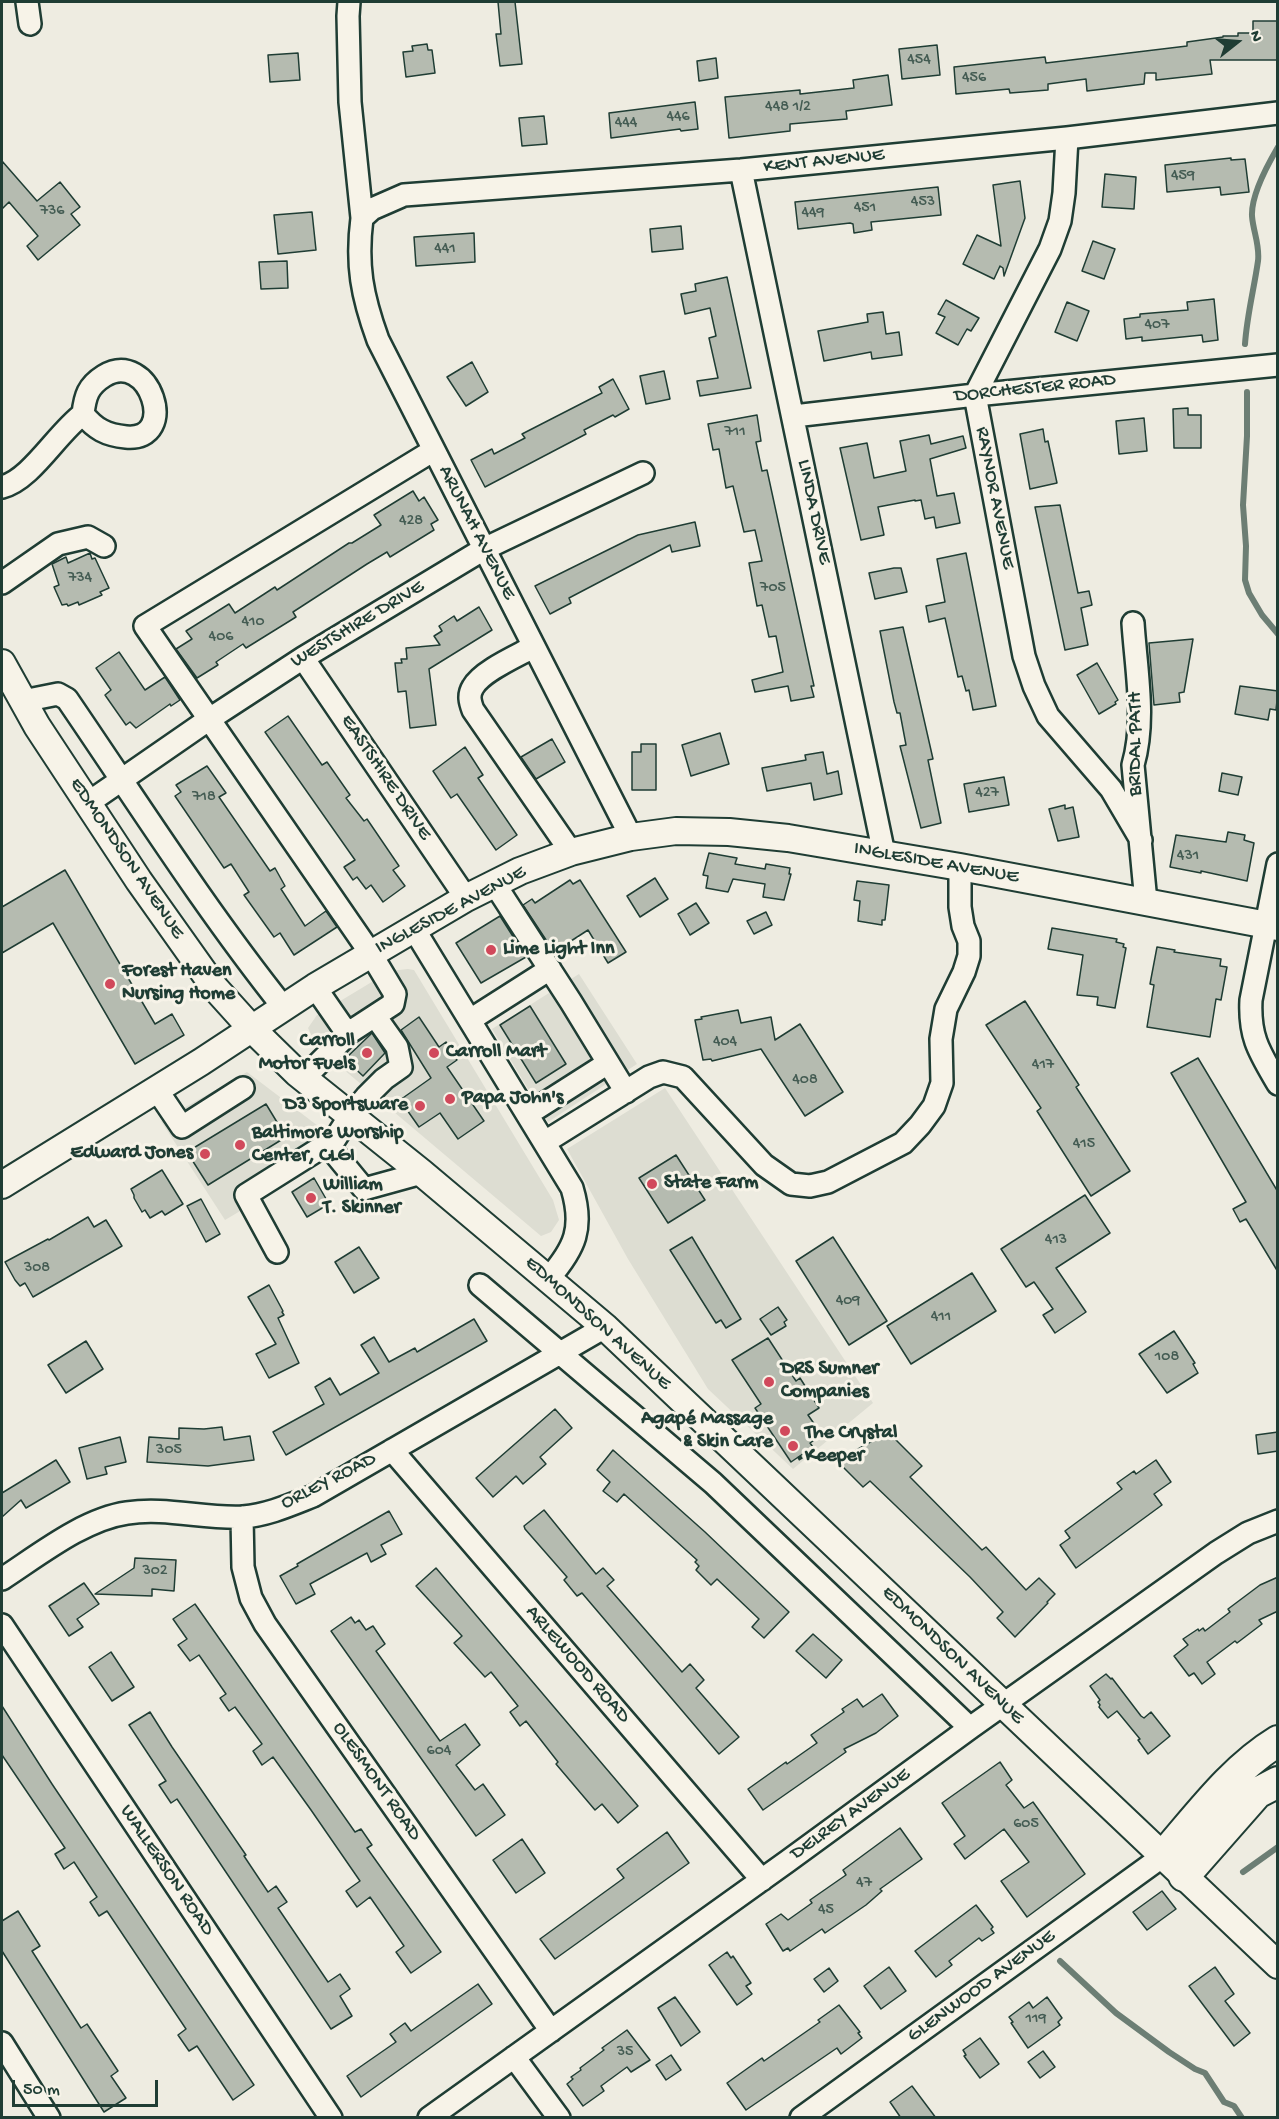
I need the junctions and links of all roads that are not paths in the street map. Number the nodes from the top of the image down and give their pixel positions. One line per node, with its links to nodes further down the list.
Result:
1 (27, 2): 3 (street)
2 (349, 2): 7 (street, ARUNAH AVENUE)
3 (30, 24)
4 (1278, 113): 5 (street, KENT AVENUE)
5 (1066, 138): 6 (street, KENT AVENUE); 9 (street)
6 (741, 170): 7 (street, KENT AVENUE); 11 (street, LINDA DRIVE)
7 (367, 213): 12 (street, ARUNAH AVENUE)
8 (1278, 365): 9 (street, DORCHESTER ROAD)
9 (975, 395): 11 (street, DORCHESTER ROAD); 27 (street, RAYNOR AVENUE)
10 (83, 414): 14 (street)
11 (794, 416): 29 (street, LINDA DRIVE)
12 (434, 450): 16 (street, ARUNAH AVENUE); 23 (street)
13 (643, 473): 16 (street, WESTSHIRE DRIVE)
14 (2, 487)
15 (105, 546): 17 (street)
16 (484, 549): 19 (street, ARUNAH AVENUE); 20 (street, WESTSHIRE DRIVE)
17 (2, 583)
18 (1133, 622): 27 (street, BRIDAL PATH)
19 (533, 647): 26 (street, ARUNAH AVENUE); 28 (street)
20 (303, 658): 23 (street, WESTSHIRE DRIVE); 33 (street, EASTSHIRE DRIVE)
21 (2, 663): 22 (main road, EDMONDSON AVENUE)
22 (22, 701): 24 (street); 25 (main road, EDMONDSON AVENUE)
23 (208, 720): 24 (street, WESTSHIRE DRIVE); 37 (street)
24 (122, 780): 25 (street, WESTSHIRE DRIVE); 40 (street)
25 (88, 803): 43 (main road, EDMONDSON AVENUE)
26 (631, 837): 28 (main road, INGLESIDE AVENUE); 29 (main road, INGLESIDE AVENUE)
27 (1141, 840): 34 (street, BRIDAL PATH)
28 (571, 852): 32 (main road, INGLESIDE AVENUE)
29 (884, 854): 31 (main road, INGLESIDE AVENUE)
30 (1278, 864): 35 (street)
31 (960, 867): 34 (main road, INGLESIDE AVENUE); 50 (street)
32 (494, 884): 33 (main road, INGLESIDE AVENUE); 38 (street)
33 (466, 898): 36 (main road, INGLESIDE AVENUE)
34 (1146, 902): 35 (main road, INGLESIDE AVENUE)
35 (1272, 926): 47 (street)
36 (414, 929): 37 (main road, INGLESIDE AVENUE); 42 (street)
37 (370, 954): 39 (main road, INGLESIDE AVENUE); 41 (street)
38 (550, 969): 42 (street); 45 (street)
39 (315, 987): 40 (main road, INGLESIDE AVENUE); 44 (street)
40 (284, 1008): 43 (main road, INGLESIDE AVENUE)
41 (375, 1016): 44 (street); 52 (street)
42 (470, 1020): 51 (street)
43 (252, 1029): 46 (main road, EDMONDSON AVENUE); 49 (main road, INGLESIDE AVENUE)
44 (350, 1032): 46 (street)
45 (608, 1063): 50 (street); 51 (street)
46 (304, 1078): 52 (main road, EDMONDSON AVENUE)
47 (1278, 1084)
48 (243, 1088): 49 (street)
49 (157, 1090): 56 (main road, INGLESIDE AVENUE)
50 (626, 1092): 53 (street)
51 (528, 1114): 53 (street)
52 (350, 1116): 54 (street); 55 (main road, EDMONDSON AVENUE)
53 (545, 1142): 58 (street)
54 (327, 1144): 55 (street); 57 (street)
55 (422, 1173): 58 (main road, EDMONDSON AVENUE)
56 (2, 1185)
57 (277, 1252)
58 (549, 1278): 60 (main road, EDMONDSON AVENUE)
59 (480, 1285): 61 (street)
60 (605, 1327): 61 (street, ORLEY ROAD); 67 (main road, EDMONDSON AVENUE)
61 (560, 1354): 62 (street, ORLEY ROAD); 68 (street)
62 (392, 1450): 63 (street, ORLEY ROAD); 72 (street, ARLEWOOD ROAD)
63 (242, 1517): 65 (street, ORLEY ROAD); 74 (street, OLESMONT ROAD)
64 (1278, 1521): 67 (street, DELREY AVENUE)
65 (2, 1579)
66 (2, 1625): 78 (street, WALLERSON ROAD)
67 (1003, 1705): 68 (street, DELREY AVENUE); 71 (main road, EDMONDSON AVENUE)
68 (970, 1728): 72 (street, DELREY AVENUE)
69 (1278, 1741): 71 (highway)
70 (1278, 1782): 71 (highway)
71 (1173, 1866): 73 (main road, EDMONDSON AVENUE); 81 (street, GLENWOOD AVENUE)
72 (762, 1880): 74 (street, DELREY AVENUE)
73 (1278, 1965)
74 (551, 2031): 76 (street, DELREY AVENUE)
75 (2, 2043): 77 (street)
76 (514, 2057): 79 (street, DELREY AVENUE); 80 (street)
77 (49, 2118)
78 (331, 2118)
79 (429, 2118)
80 (559, 2118)
81 (801, 2118)

